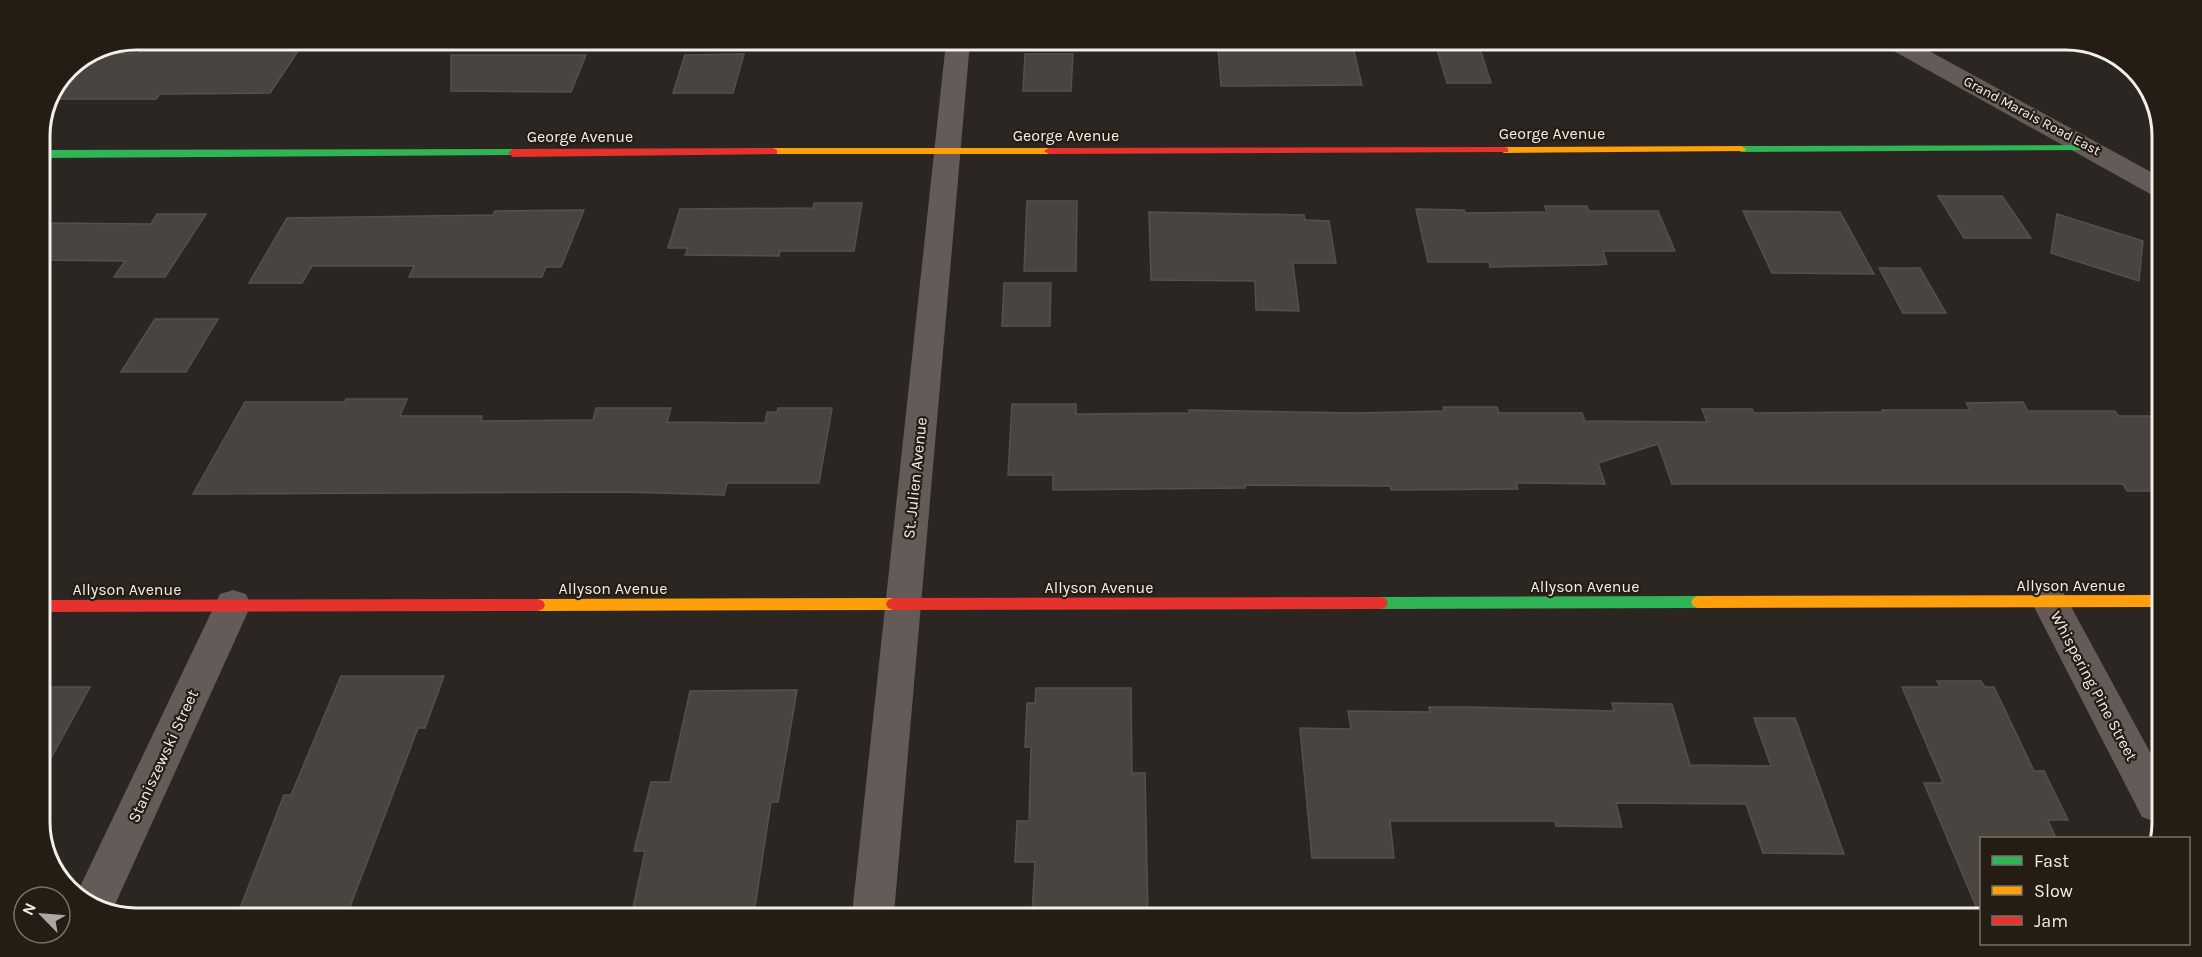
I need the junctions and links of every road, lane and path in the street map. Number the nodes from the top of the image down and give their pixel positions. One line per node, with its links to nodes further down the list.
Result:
1 (957, 50): 4 (street, St. Julien Avenue)
2 (1910, 50): 3 (street, Grand Marais Road East)
3 (2092, 148): 4 (street, George Avenue); 6 (street, Grand Marais Road East)
4 (947, 152): 5 (street, George Avenue); 9 (street, St. Julien Avenue)
5 (50, 154)
6 (2152, 183)
7 (2049, 601): 8 (street, Allyson Avenue); 9 (street, Allyson Avenue); 12 (street, Whispering Pine Street)
8 (2152, 601)
9 (903, 604): 10 (street, Allyson Avenue); 14 (street, St. Julien Avenue)
10 (233, 605): 11 (street, Allyson Avenue); 13 (street, Staniszewski Street)
11 (50, 606)
12 (2152, 795)
13 (97, 898)
14 (874, 908)

